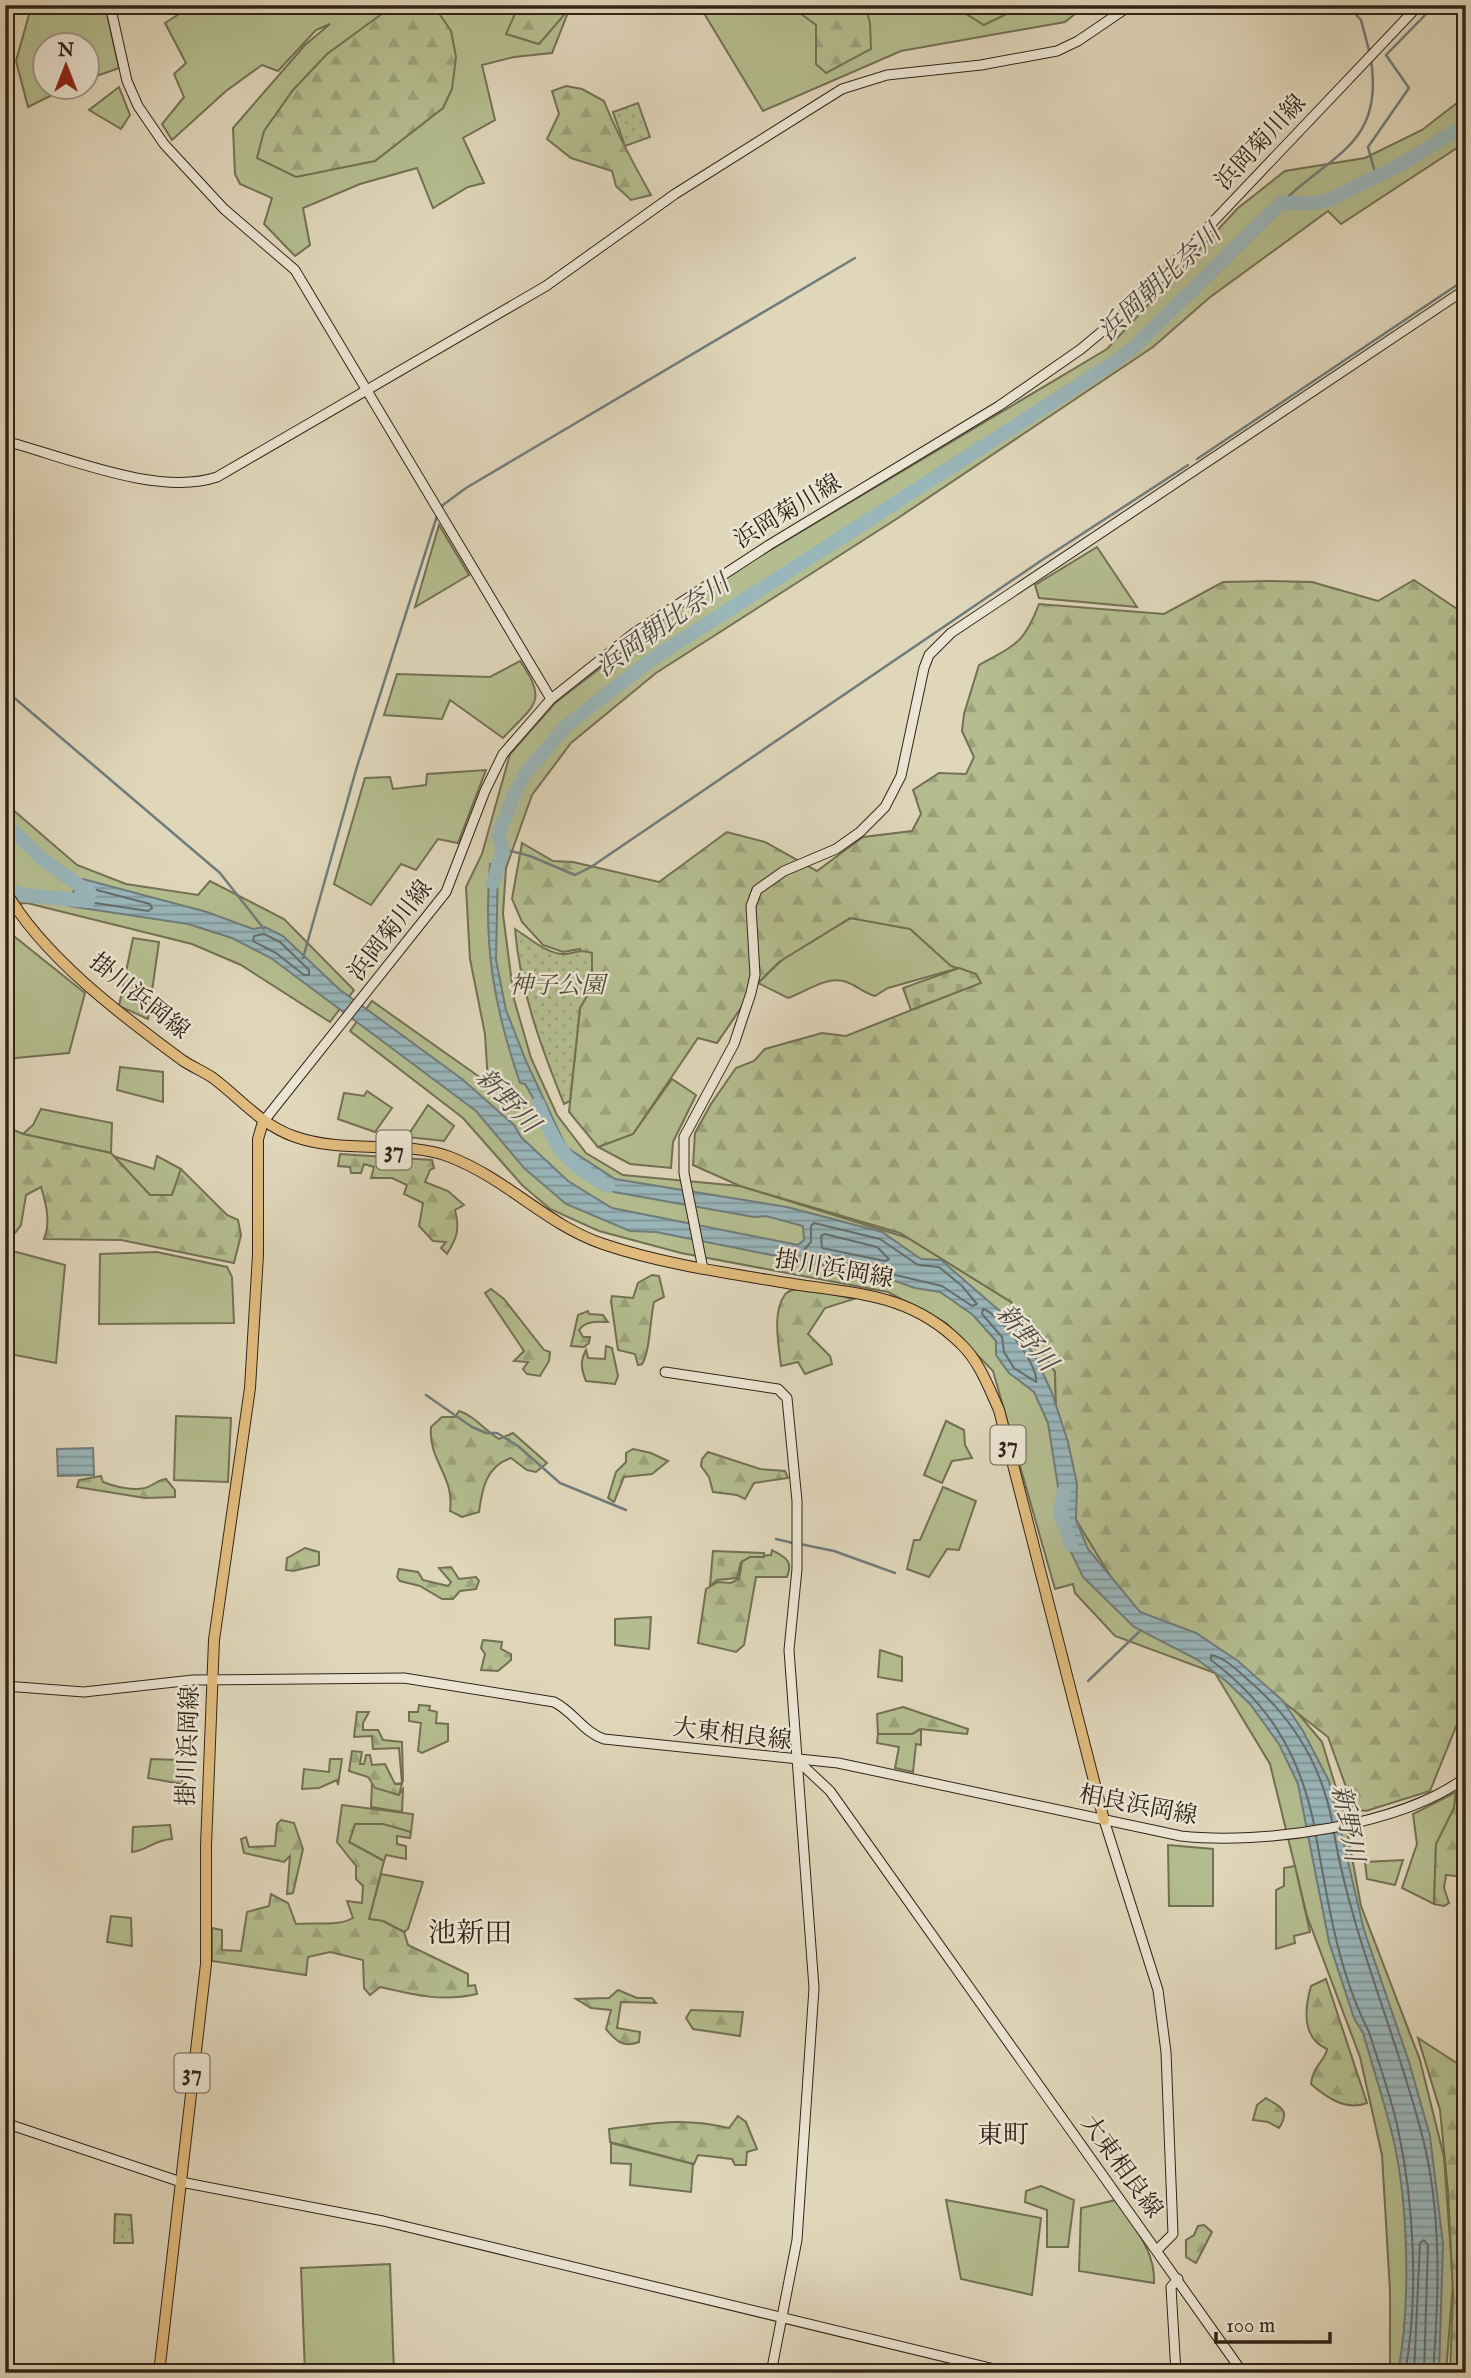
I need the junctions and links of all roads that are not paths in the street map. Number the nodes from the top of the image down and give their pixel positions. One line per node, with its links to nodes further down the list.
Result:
1 (110, 5): 5 (street)
2 (1131, 5): 5 (street)
3 (1419, 5): 7 (street, 浜岡菊川線)
4 (1466, 289): 10 (street)
5 (369, 391): 6 (street); 7 (street)
6 (5, 442)
7 (551, 699): 9 (street, 浜岡菊川線)
8 (5, 890): 9 (main road, 掛川浜岡線 / 37)
9 (263, 1122): 10 (main road, 掛川浜岡線 / 37); 12 (main road, 掛川浜岡線 / 37)
10 (704, 1269): 16 (main road, 掛川浜岡線 / 37)
11 (665, 1372): 14 (street)
12 (211, 1680): 13 (street, 大東相良線); 14 (street, 大東相良線); 18 (main road, 掛川浜岡線 / 37)
13 (5, 1685)
14 (797, 1759): 16 (street, 相良浜岡線); 19 (street, 大東相良線); 21 (street)
15 (1466, 1777): 16 (street, 相良浜岡線)
16 (1104, 1820): 19 (street)
17 (5, 2123): 18 (street)
18 (181, 2182): 21 (street); 22 (main road, 掛川浜岡線 / 37)
19 (1157, 2250): 20 (street, 大東相良線)
20 (1178, 2279): 25 (street); 26 (street, 大東相良線)
21 (781, 2316): 23 (street); 24 (street)
22 (159, 2373)
23 (771, 2373)
24 (1011, 2373)
25 (1176, 2373)
26 (1243, 2373)

